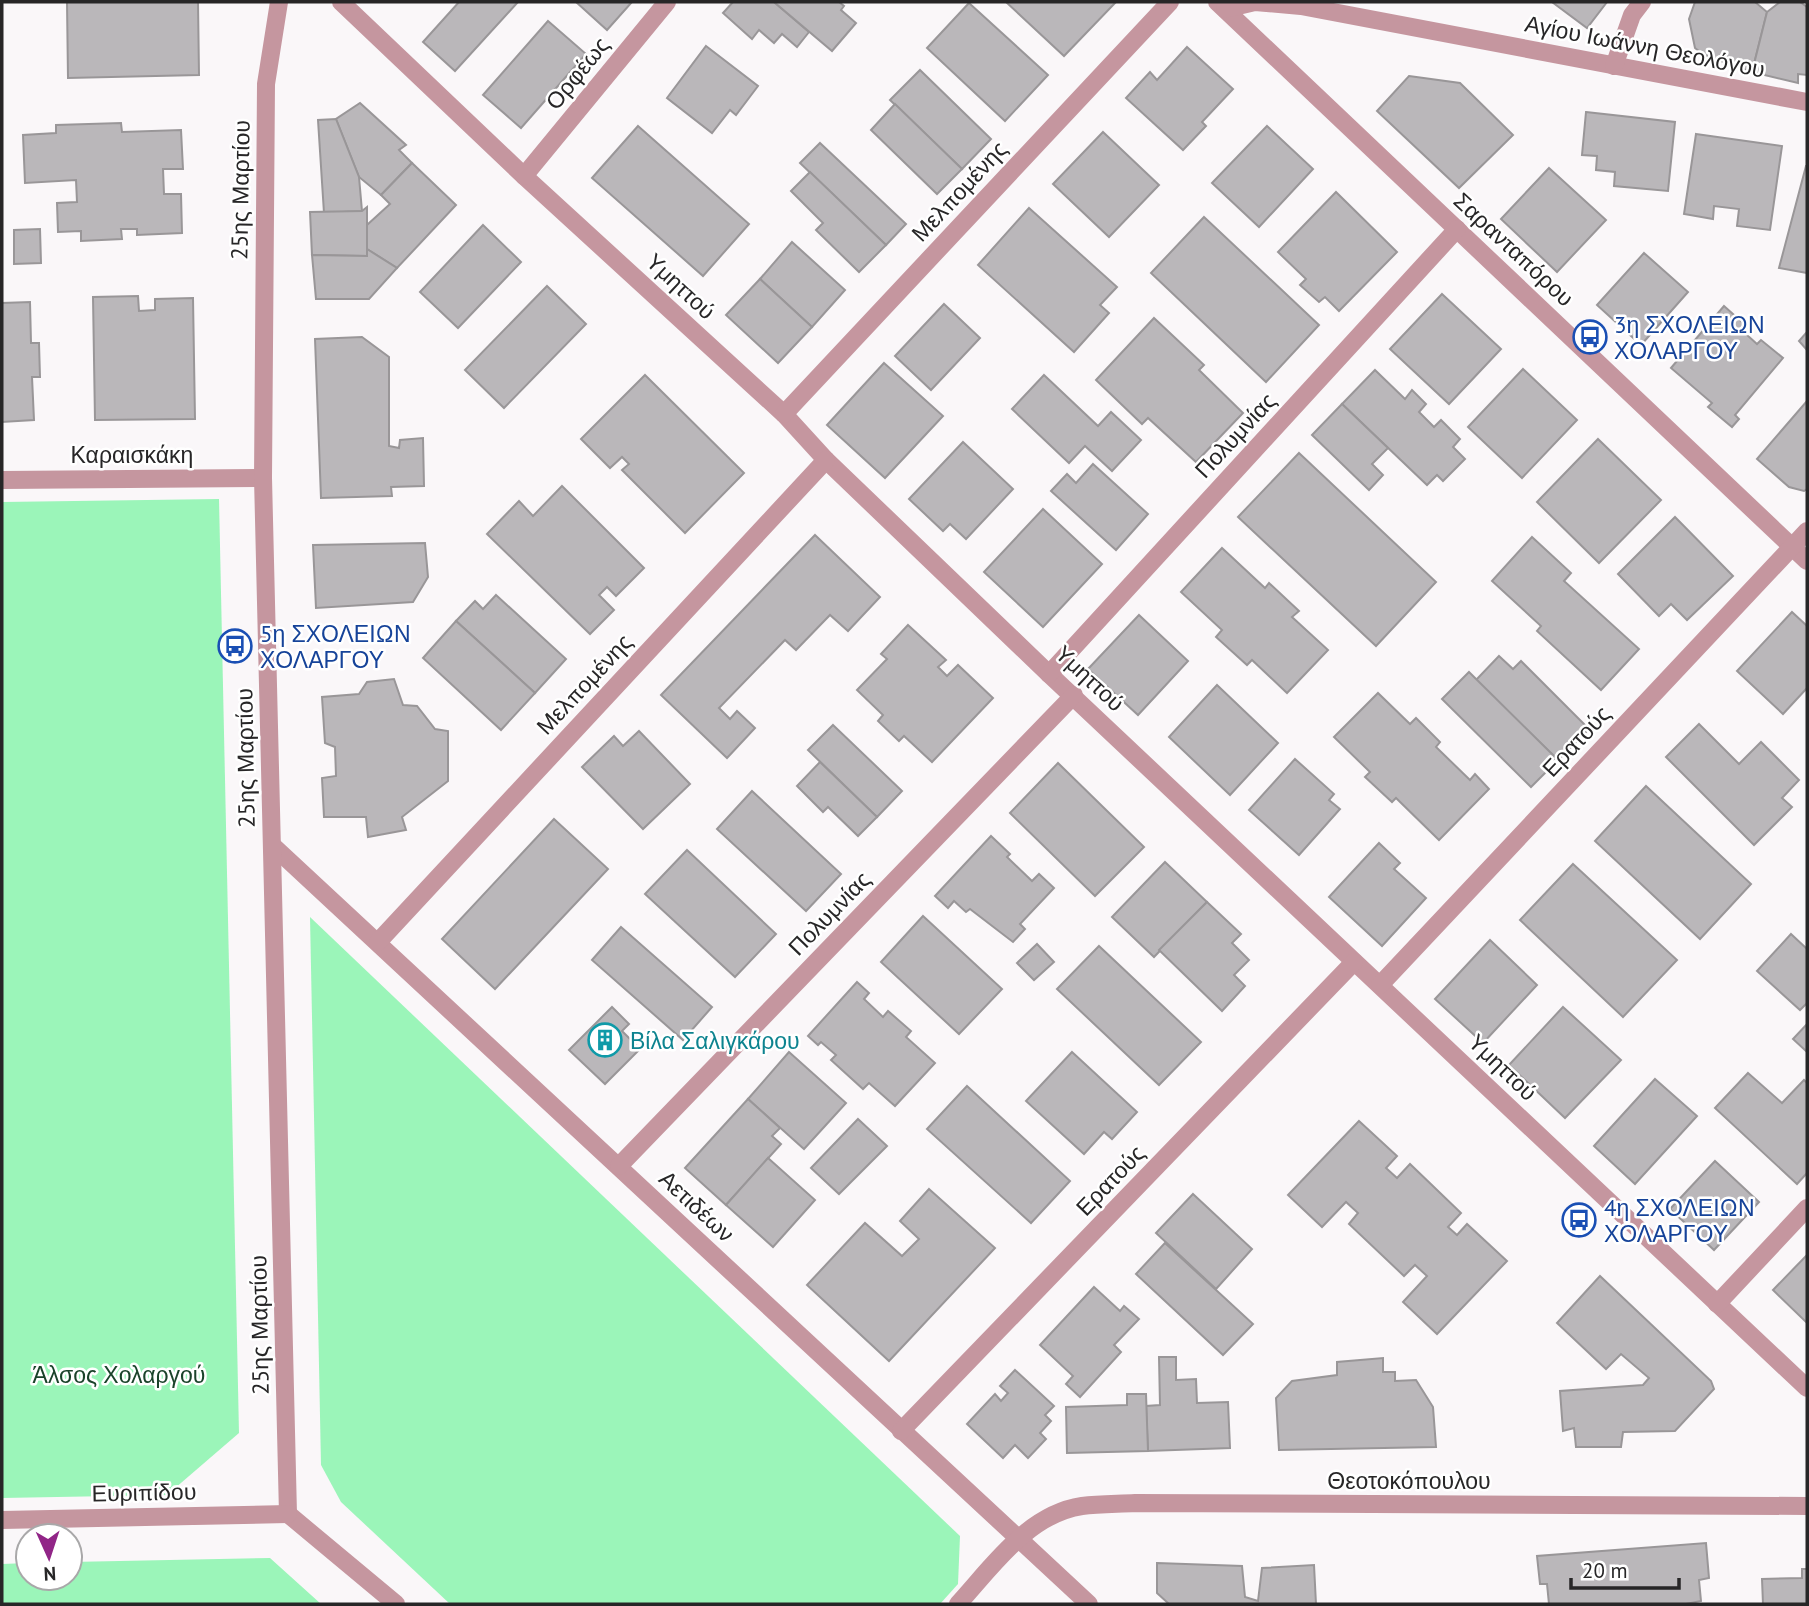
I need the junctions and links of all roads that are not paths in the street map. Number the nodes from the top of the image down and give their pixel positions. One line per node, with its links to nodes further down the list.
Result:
1 (279, 2): 13 (street, 25ης Μαρτίου)
2 (341, 2): 9 (street, Υμηττού)
3 (667, 2): 9 (street, Ορφέως)
4 (1170, 2): 11 (street, Μελπομένης)
5 (1642, 2): 7 (street)
6 (1221, 5): 7 (street, Αγίου Ιωάννη Θεολόγου); 10 (street, Σαρανταπόρου)
7 (1614, 65): 8 (street, Αγίου Ιωάννη Θεολόγου)
8 (1807, 102)
9 (524, 176): 11 (street, Υμηττού)
10 (1457, 229): 16 (street, Σαρανταπόρου); 18 (street, Πολυμνίας)
11 (784, 414): 12 (street, Υμηττού)
12 (826, 460): 18 (street, Υμηττού); 21 (street, Μελπομένης)
13 (263, 478): 14 (street, Καραισκάκη); 20 (street, 25ης Μαρτίου)
14 (2, 480)
15 (1807, 531): 16 (street, Ερατούς)
16 (1793, 547): 17 (street, Σαρανταπόρου); 23 (street, Ερατούς)
17 (1807, 561)
18 (1049, 674): 19 (street, Υμηττού)
19 (1073, 695): 22 (street, Υμηττού); 24 (street, Πολυμνίας)
20 (272, 845): 21 (street, Αετιδέων); 30 (street, 25ης Μαρτίου)
21 (378, 942): 24 (street, Αετιδέων)
22 (1354, 962): 23 (street, Υμηττού); 28 (street, Ερατούς)
23 (1380, 985): 26 (street, Υμηττού)
24 (619, 1166): 28 (street, Αετιδέων)
25 (1807, 1208): 26 (street)
26 (1717, 1304): 27 (street, Υμηττού)
27 (1807, 1388)
28 (901, 1431): 32 (street, Αετιδέων)
29 (1807, 1506): 32 (street, Θεοτοκόπουλου)
30 (288, 1514): 31 (street, Ευριπίδου); 33 (street)
31 (2, 1520)
32 (1018, 1538): 34 (street, Θεοτοκόπουλου); 35 (street, Αετιδέων)
33 (396, 1604)
34 (958, 1604)
35 (1089, 1604)

